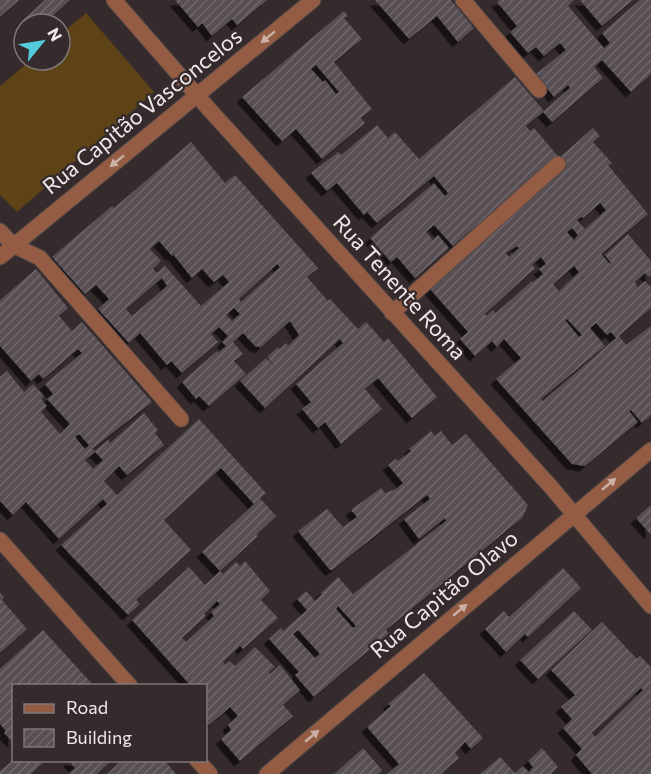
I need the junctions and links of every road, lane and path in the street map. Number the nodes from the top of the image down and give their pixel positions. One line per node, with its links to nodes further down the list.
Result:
1 (114, 0): 5 (street, Rua Tenente Roma)
2 (313, 0): 5 (street, Rua Capitão Vasconcelos, one-way to 5)
3 (463, 0): 4 (street)
4 (539, 90)
5 (198, 95): 8 (street, Rua Capitão Vasconcelos, one-way to 8); 10 (street, Rua Tenente Roma)
6 (558, 164): 10 (street)
7 (0, 231): 8 (street)
8 (13, 245): 9 (street, Rua Capitão Vasconcelos); 11 (street)
9 (0, 257)
10 (392, 313): 13 (street, Rua Tenente Roma)
11 (181, 419)
12 (651, 450): 13 (street, Rua Capitão Olavo, one-way to 12)
13 (574, 514): 15 (street, Rua Tenente Roma); 19 (street, Rua Capitão Olavo, one-way to 13)
14 (0, 540): 16 (street)
15 (651, 606)
16 (128, 684)
17 (200, 762): 18 (street)
18 (210, 774)
19 (267, 774)

